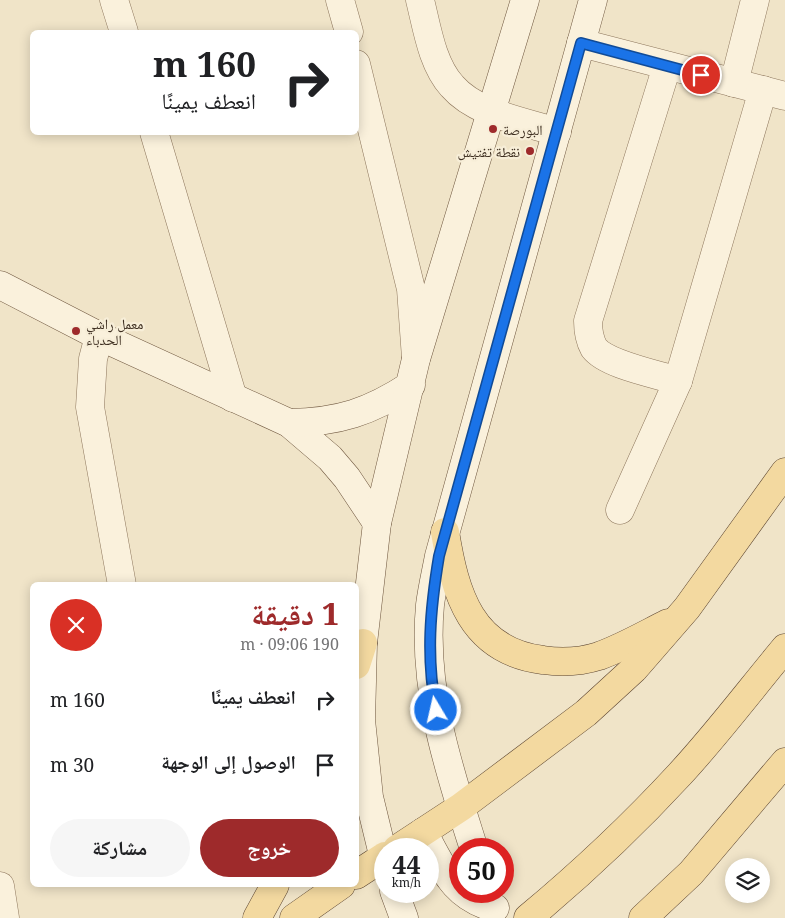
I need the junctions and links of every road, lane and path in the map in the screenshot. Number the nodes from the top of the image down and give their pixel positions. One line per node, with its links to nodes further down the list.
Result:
1 (114, 0): 7 (main road)
2 (340, 0): 8 (main road)
3 (420, 0): 14 (main road)
4 (526, 0): 14 (main road)
5 (593, 0): 9 (main road)
6 (755, 0): 12 (main road)
7 (123, 30)
8 (348, 30)
9 (581, 43): 10 (main road); 15 (main road)
10 (667, 66): 12 (main road); 20 (main road)
11 (359, 76): 19 (main road)
12 (734, 83): 13 (main road)
13 (774, 93): 20 (main road)
14 (492, 111): 15 (main road); 19 (main road)
15 (557, 132): 26 (main road)
16 (155, 135): 21 (main road)
17 (0, 285): 18 (main road)
18 (99, 336): 21 (main road); 27 (main road)
19 (413, 372): 22 (main road); 25 (main road)
20 (678, 381): 24 (main road)
21 (233, 398): 22 (main road)
22 (289, 423): 25 (main road)
23 (785, 472): 28 (main road)
24 (620, 510)
25 (377, 523): 30 (main road)
26 (445, 532): 28 (main road); 32 (main road)
27 (121, 582)
28 (681, 616): 32 (main road)
29 (785, 648): 48 (main road)
30 (360, 654): 34 (main road)
31 (785, 762): 49 (main road)
32 (461, 807): 33 (main road); 36 (main road)
33 (423, 832): 35 (main road); 43 (main road)
34 (382, 838)
35 (414, 838)
36 (471, 838)
37 (374, 864): 38 (main road)
38 (359, 873)
39 (0, 886): 44 (main road)
40 (274, 887): 45 (main road)
41 (338, 887): 46 (main road)
42 (398, 903): 47 (main road)
43 (494, 906)
44 (5, 918)
45 (256, 918)
46 (294, 918)
47 (404, 918)
48 (528, 918)
49 (643, 918)

